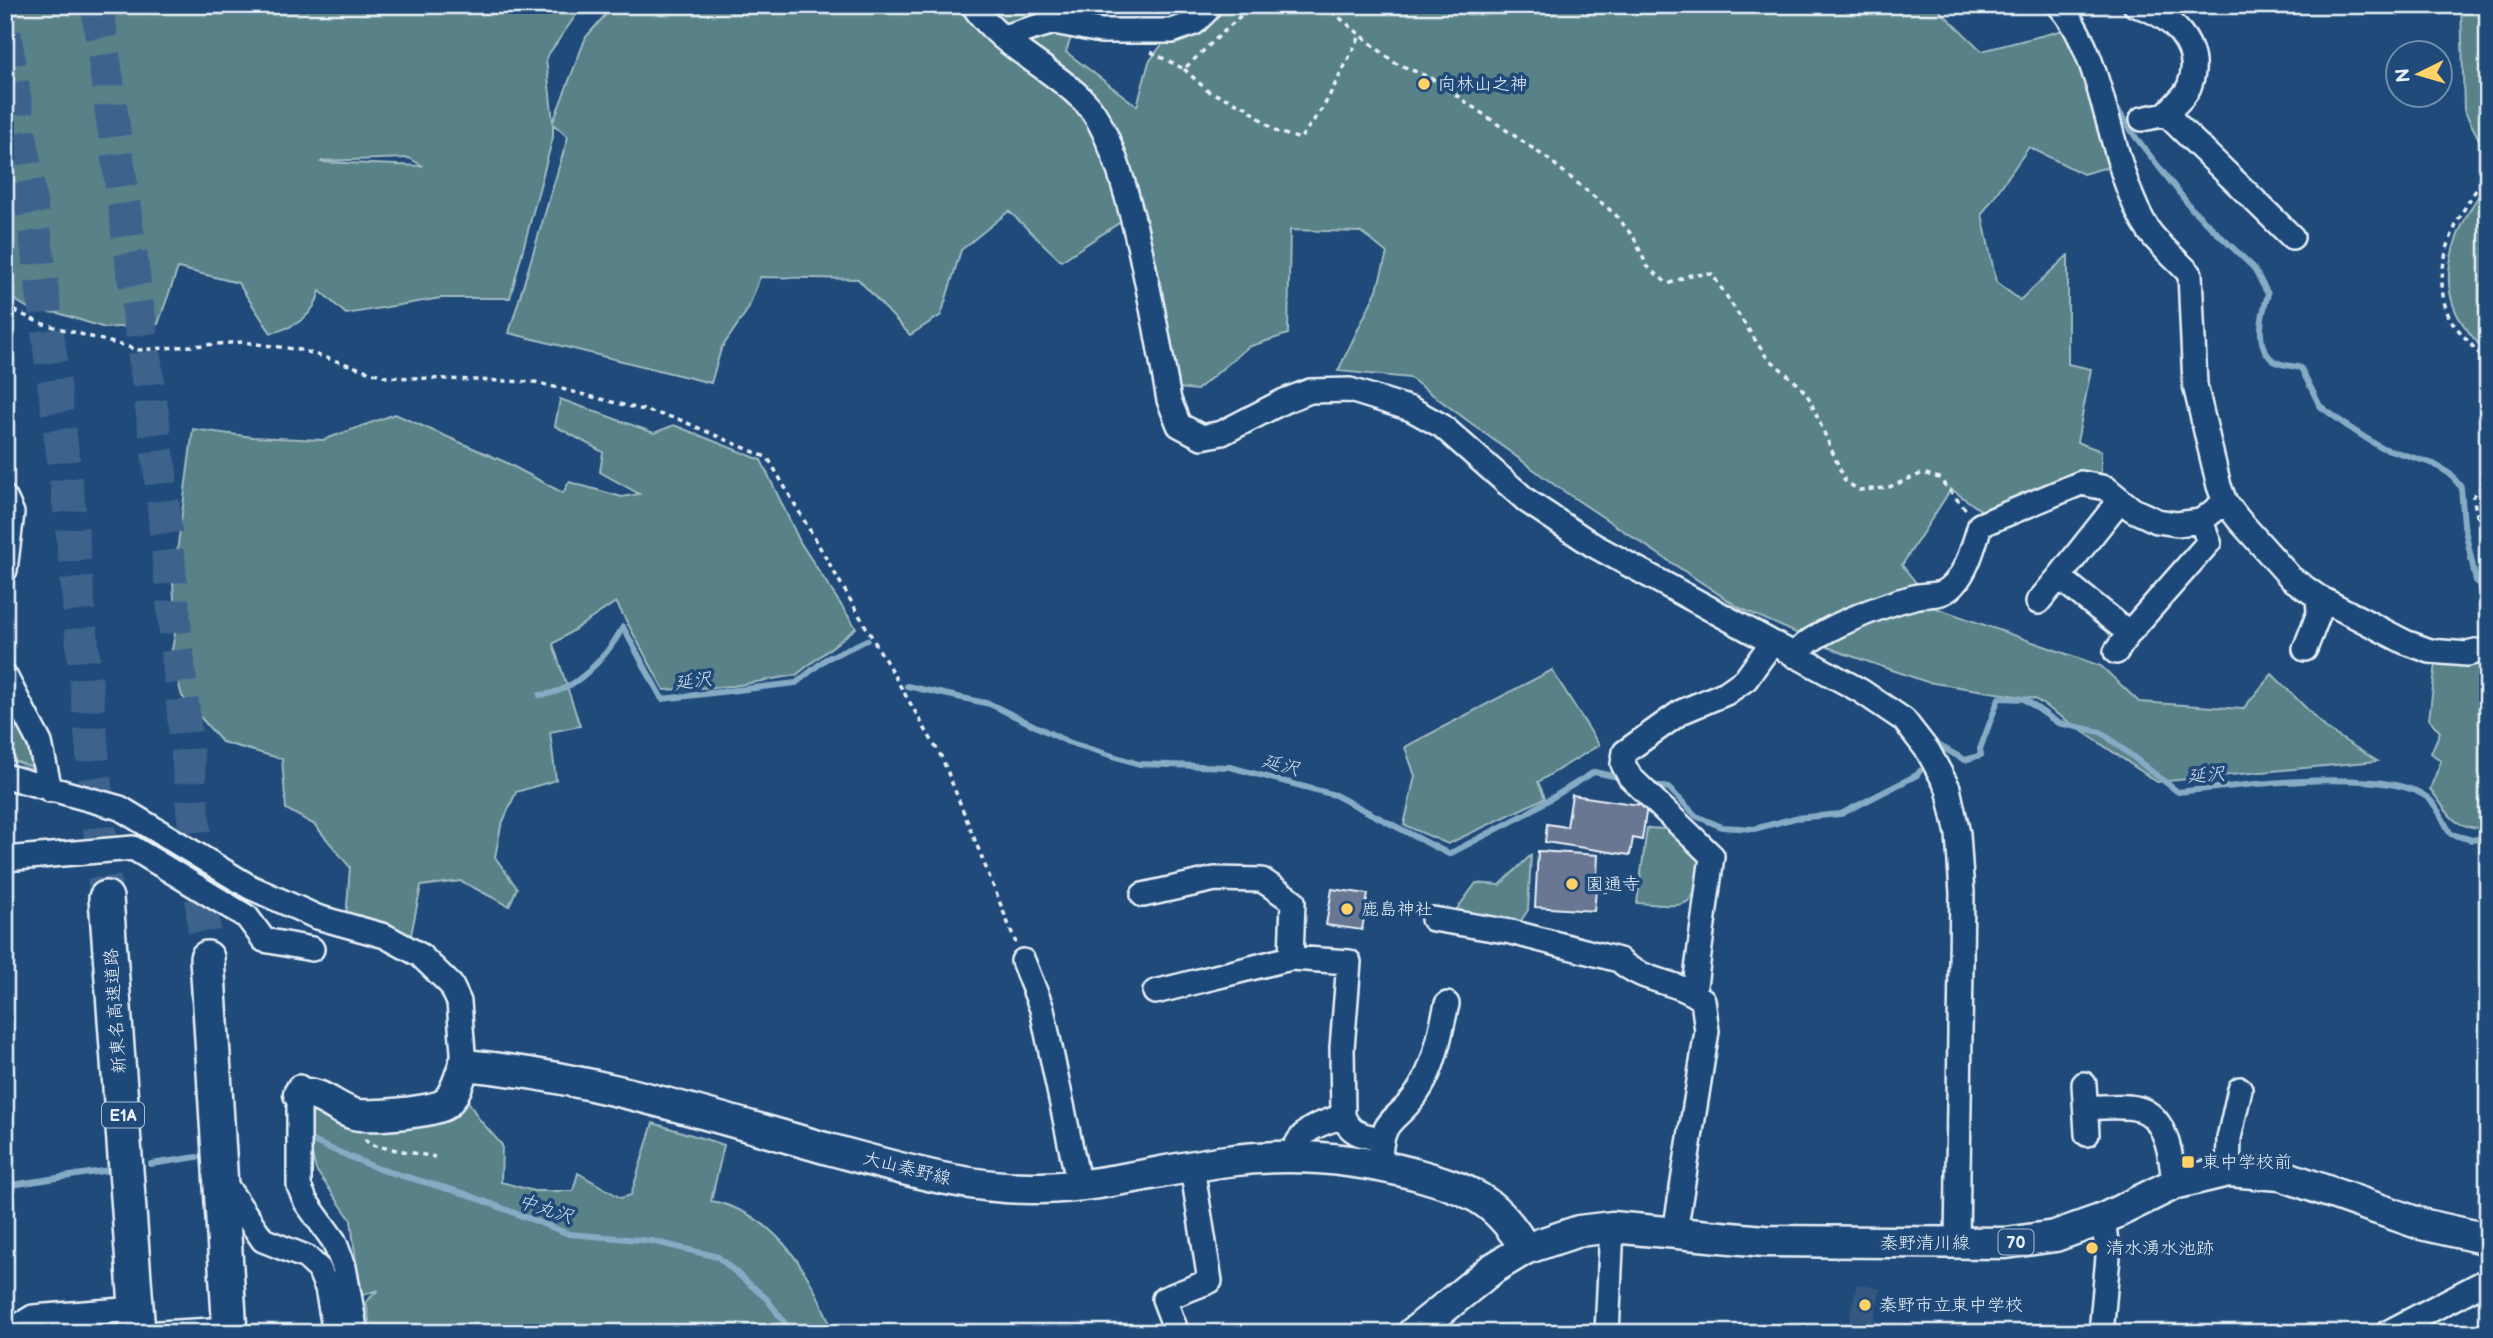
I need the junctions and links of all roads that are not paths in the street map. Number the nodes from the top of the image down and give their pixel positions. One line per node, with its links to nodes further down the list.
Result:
1 (972, 5): 5 (street)
2 (1207, 5): 5 (street)
3 (2135, 5): 6 (street)
4 (2069, 9): 11 (street)
5 (1003, 37): 18 (street)
6 (2166, 114): 7 (street); 8 (street)
7 (2143, 119)
8 (2292, 237)
9 (5, 498): 13 (street)
10 (2120, 500): 12 (street); 14 (street); 22 (street)
11 (2225, 502): 12 (street); 15 (street)
12 (2201, 521): 17 (street)
13 (5, 570)
14 (2059, 577): 16 (street); 17 (street)
15 (2318, 597): 19 (street); 20 (street)
16 (2038, 602)
17 (2129, 633): 21 (street)
18 (1771, 644): 22 (street); 35 (street)
19 (2305, 649)
20 (2488, 649)
21 (2116, 652)
22 (1795, 656): 53 (street)
23 (5, 676): 25 (street)
24 (5, 776): 25 (street)
25 (50, 790): 37 (street)
26 (5, 859): 30 (street)
27 (1143, 895): 32 (street)
28 (106, 898): 56 (highway, 新東名高速道路 / E1A)
29 (1433, 919): 35 (street)
30 (312, 949)
31 (207, 958): 46 (highway)
32 (1292, 958): 34 (street); 40 (street)
33 (1023, 961): 48 (street)
34 (1155, 992)
35 (1694, 993): 51 (street)
36 (1447, 1004): 42 (street)
37 (464, 1065): 39 (main road); 48 (main road, 大山秦野線)
38 (2240, 1089): 45 (street)
39 (299, 1090): 57 (street)
40 (1343, 1116): 42 (street); 43 (street)
41 (2087, 1134): 47 (street)
42 (1380, 1152): 43 (main road, 大山秦野線); 54 (main road, 大山秦野線)
43 (1292, 1156): 44 (main road, 大山秦野線)
44 (1192, 1167): 48 (main road, 大山秦野線); 61 (street)
45 (2228, 1171): 47 (main road, 秦野清川線 / 70); 52 (main road, 秦野清川線 / 70)
46 (222, 1180): 57 (street); 58 (highway)
47 (2174, 1184): 49 (main road, 秦野清川線 / 70)
48 (1079, 1186)
49 (2103, 1219): 53 (main road, 秦野清川線 / 70); 64 (street)
50 (1612, 1227): 51 (main road, 秦野清川線 / 70); 54 (main road, 秦野清川線 / 70); 63 (street)
51 (1675, 1232): 53 (main road, 秦野清川線 / 70)
52 (2488, 1239)
53 (1957, 1244)
54 (1525, 1249): 62 (main road, 秦野清川線 / 70)
55 (2488, 1280): 65 (street)
56 (137, 1321): 59 (street)
57 (344, 1324)
58 (230, 1331): 60 (street)
59 (8, 1333)
60 (159, 1333)
61 (1177, 1333)
62 (1413, 1333)
63 (1607, 1333)
64 (2101, 1333)
65 (2387, 1333)

